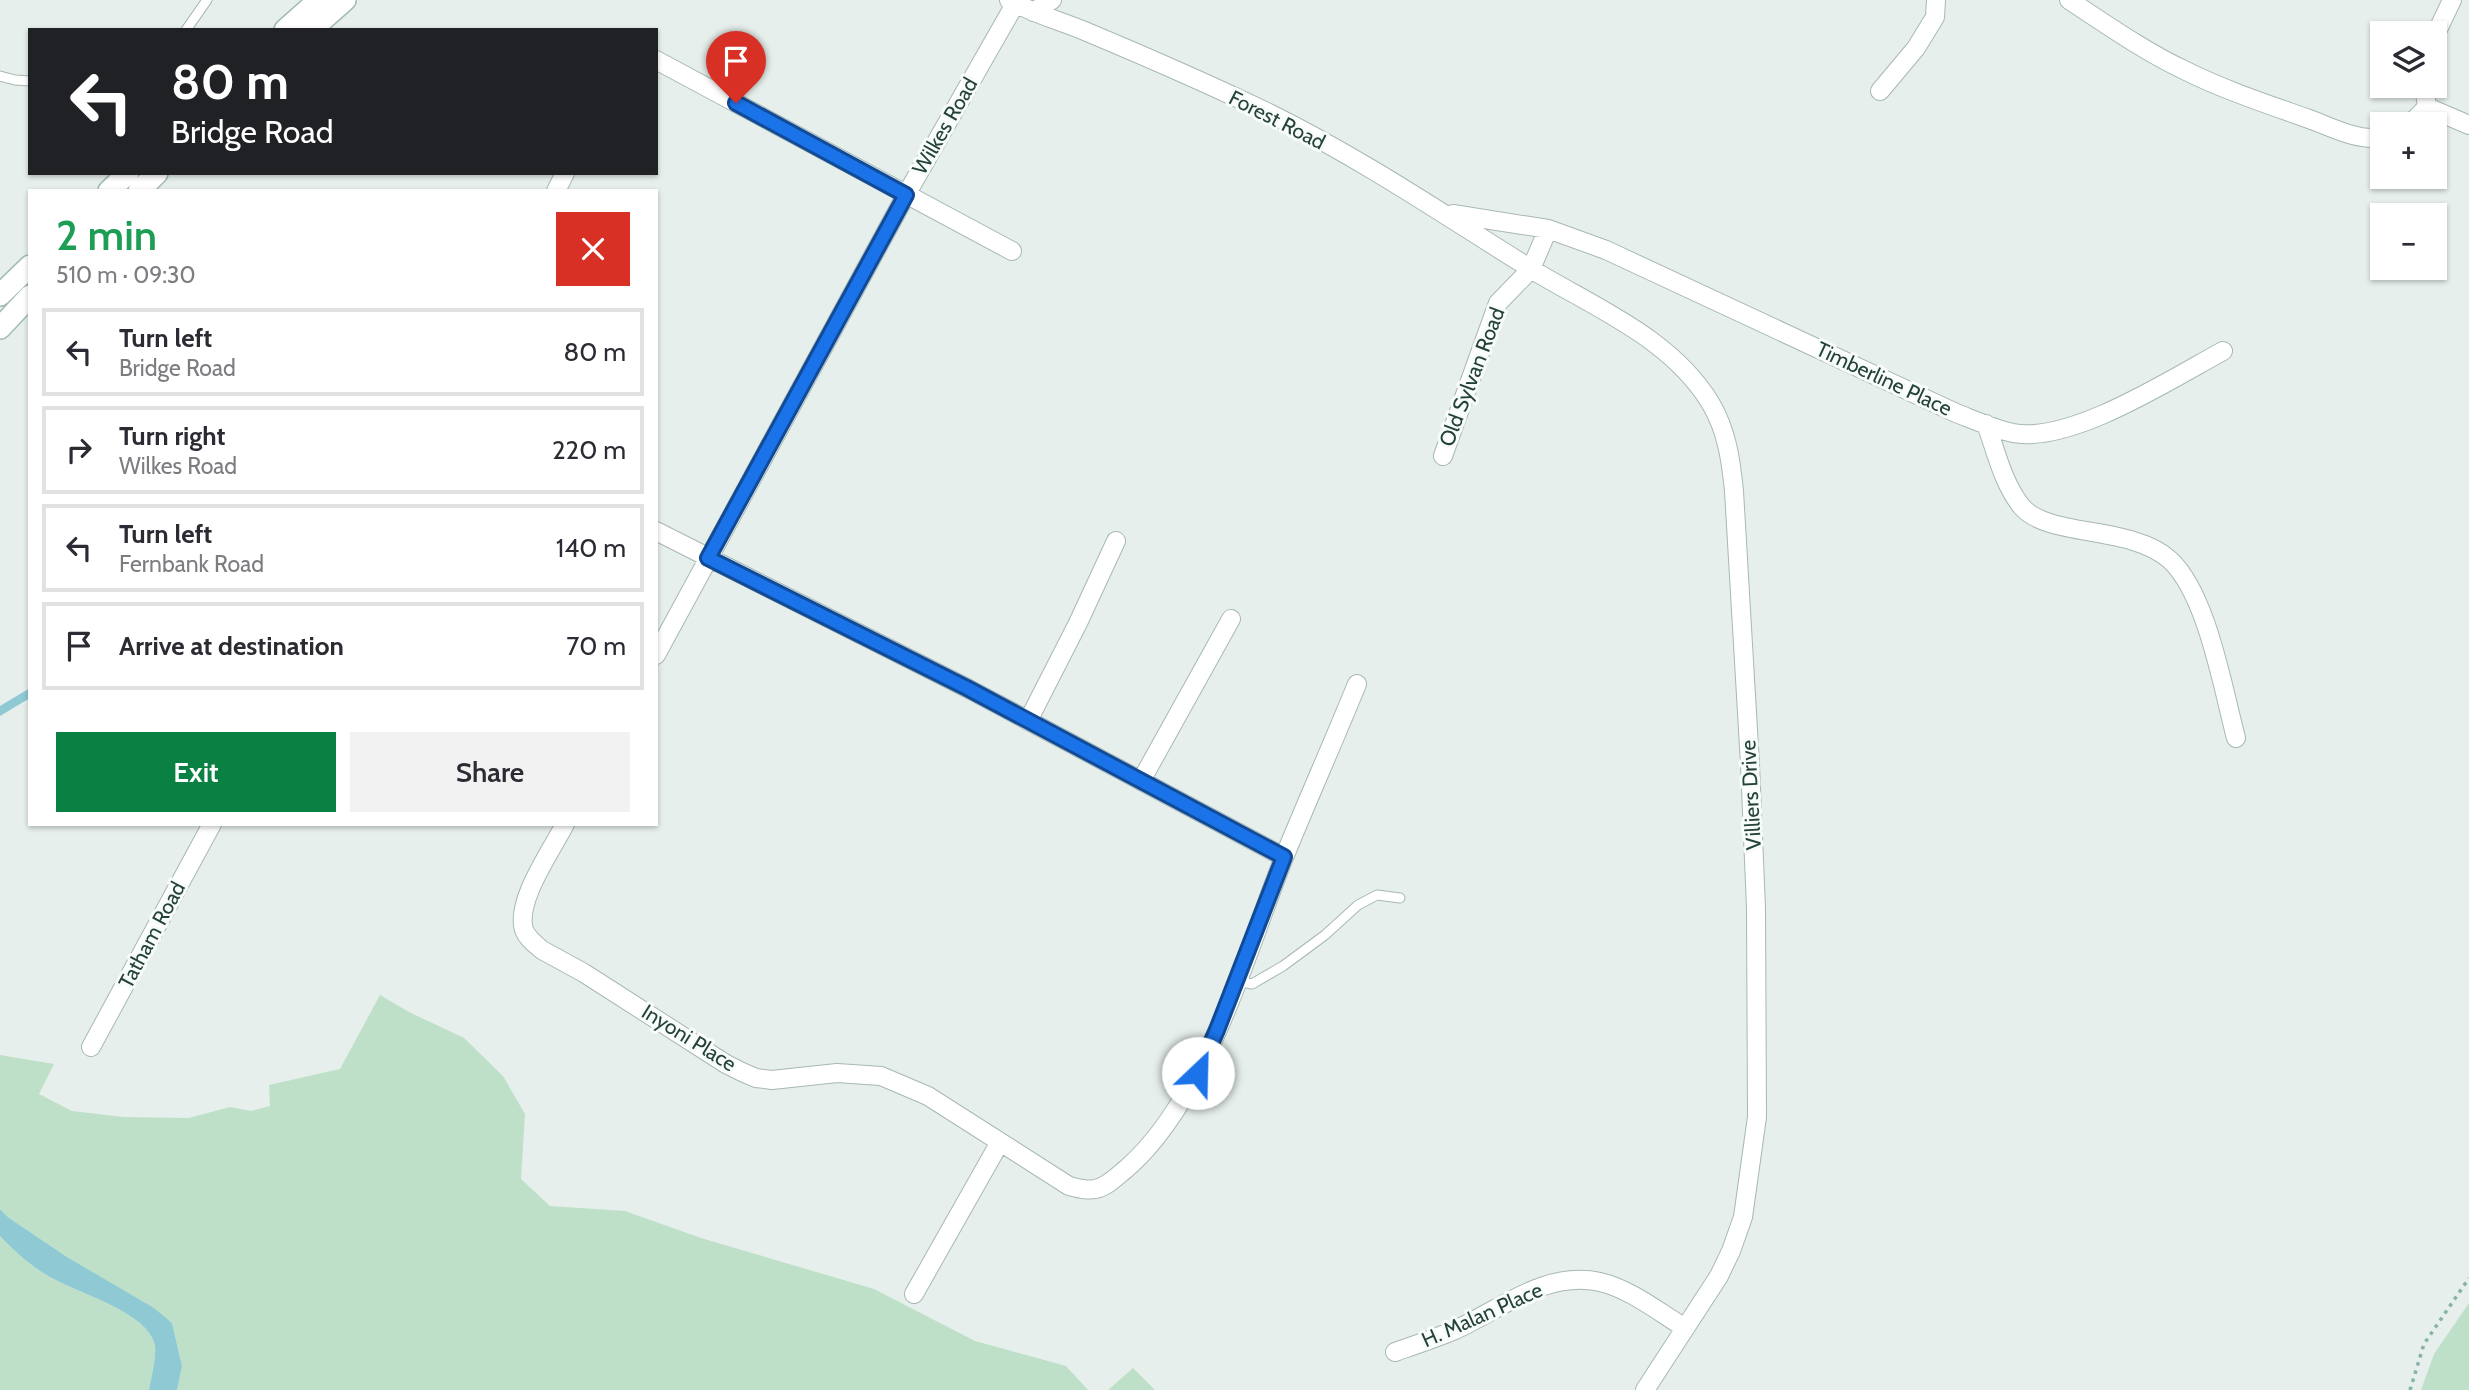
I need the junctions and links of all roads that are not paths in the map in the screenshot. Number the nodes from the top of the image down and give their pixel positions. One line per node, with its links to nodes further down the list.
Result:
1 (207, 0): 11 (lane)
2 (318, 0): 12 (street)
3 (345, 0): 13 (street)
4 (1052, 0): 9 (street)
5 (1937, 0): 17 (street)
6 (2070, 0): 22 (street)
7 (2452, 0): 10 (street)
8 (1012, 2): 9 (street, Forest Road); 27 (street, Wilkes Road)
9 (1033, 12): 28 (street, Forest Road)
10 (2442, 21)
11 (187, 28)
12 (287, 28)
13 (313, 28)
14 (660, 62): 27 (street)
15 (0, 76): 16 (lane)
16 (28, 81)
17 (1880, 91)
18 (2426, 98): 19 (street)
19 (2427, 107): 20 (street); 21 (street)
20 (2422, 112)
21 (2469, 125)
22 (2370, 138)
23 (126, 175): 25 (street)
24 (155, 175): 26 (street)
25 (111, 189)
26 (141, 189)
27 (906, 195): 30 (street); 41 (street, Wilkes Road)
28 (1444, 212): 29 (street, Timberline Place); 32 (street, Forest Road)
29 (1548, 229): 32 (street); 37 (street, Timberline Place)
30 (1012, 251)
31 (28, 268): 33 (street)
32 (1531, 269): 38 (street, Old Sylvan Road); 56 (street, Villiers Drive)
33 (1, 291): 34 (street)
34 (26, 300): 35 (street)
35 (0, 328)
36 (2222, 351): 37 (street, Timberline Place)
37 (1986, 424): 46 (street)
38 (1443, 456)
39 (658, 532): 41 (street)
40 (1116, 541): 45 (street)
41 (708, 558): 43 (street, Wilkes Road); 45 (street)
42 (1231, 619): 47 (street)
43 (658, 651)
44 (1357, 684): 50 (street)
45 (1028, 721): 47 (street)
46 (2236, 738)
47 (1141, 781): 50 (street)
48 (211, 826): 53 (street, Tatham Road)
49 (564, 826): 54 (street, Inyoni Place)
50 (1284, 857): 52 (street)
51 (1400, 898): 52 (lane)
52 (1236, 980): 54 (street, Inyoni Place)
53 (91, 1047)
54 (1000, 1142): 55 (street)
55 (914, 1294)
56 (1685, 1328): 57 (street, H. Malan Place); 58 (street, Villiers Drive)
57 (1395, 1352)
58 (1645, 1390)

